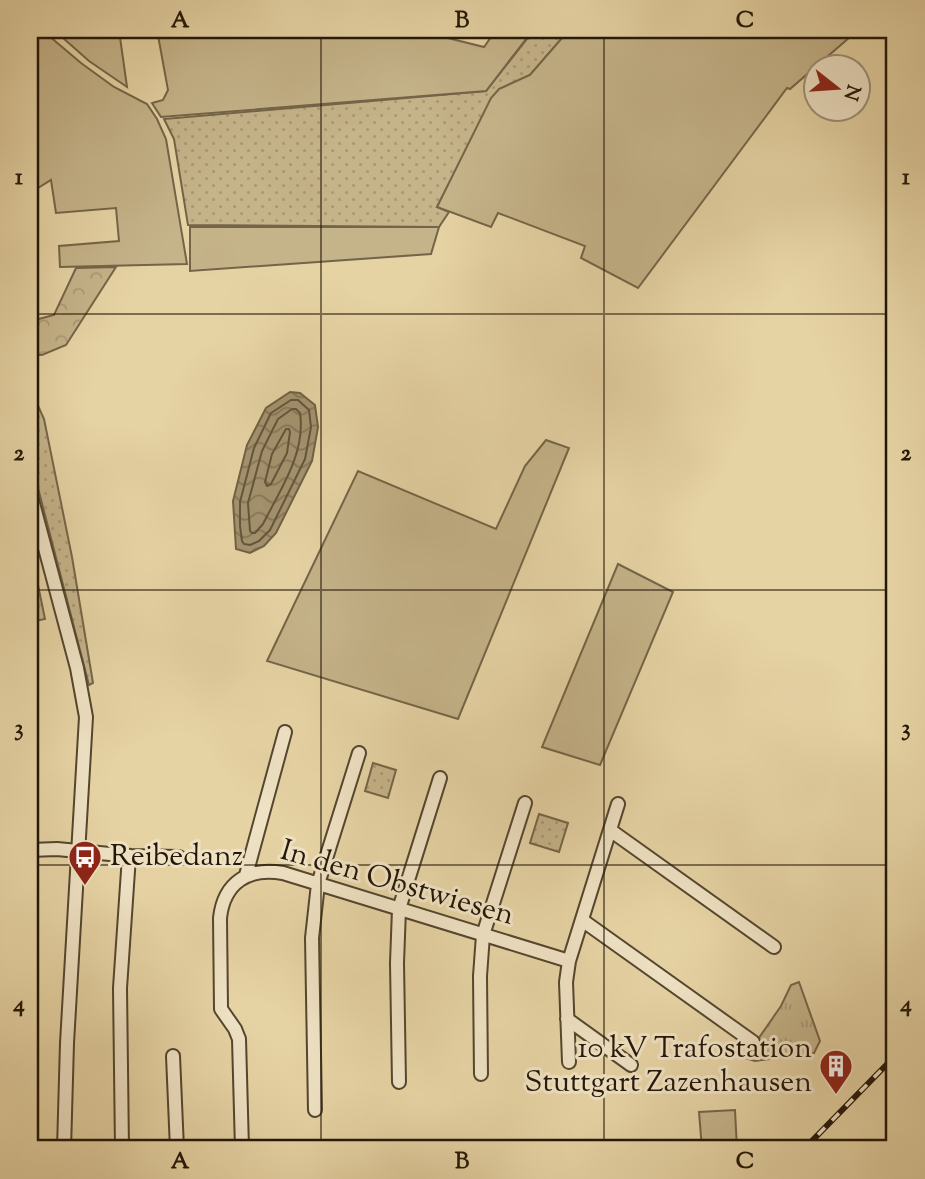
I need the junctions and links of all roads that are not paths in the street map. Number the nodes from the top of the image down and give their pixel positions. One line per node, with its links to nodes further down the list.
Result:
1 (30, 492): 9 (street)
2 (285, 732): 12 (street)
3 (359, 753): 13 (street)
4 (440, 778): 14 (street)
5 (525, 803): 16 (street)
6 (618, 804): 7 (street)
7 (610, 830): 15 (street); 17 (street)
8 (30, 850): 9 (street)
9 (79, 851): 10 (street); 27 (street)
10 (129, 856): 11 (street); 28 (street)
11 (179, 857)
12 (246, 875): 13 (street, In den Obstwiesen); 30 (street, In den Obstwiesen)
13 (318, 884): 14 (street, In den Obstwiesen); 26 (street)
14 (399, 909): 16 (street, In den Obstwiesen); 25 (street)
15 (582, 920): 18 (street); 20 (street)
16 (483, 935): 18 (street, In den Obstwiesen); 24 (street)
17 (774, 947)
18 (569, 961): 19 (street)
19 (567, 1019): 22 (street); 23 (street)
20 (753, 1042)
21 (173, 1056): 29 (street)
22 (569, 1062)
23 (631, 1065)
24 (481, 1074)
25 (399, 1082)
26 (315, 1110)
27 (64, 1149)
28 (122, 1149)
29 (177, 1149)
30 (242, 1149)

